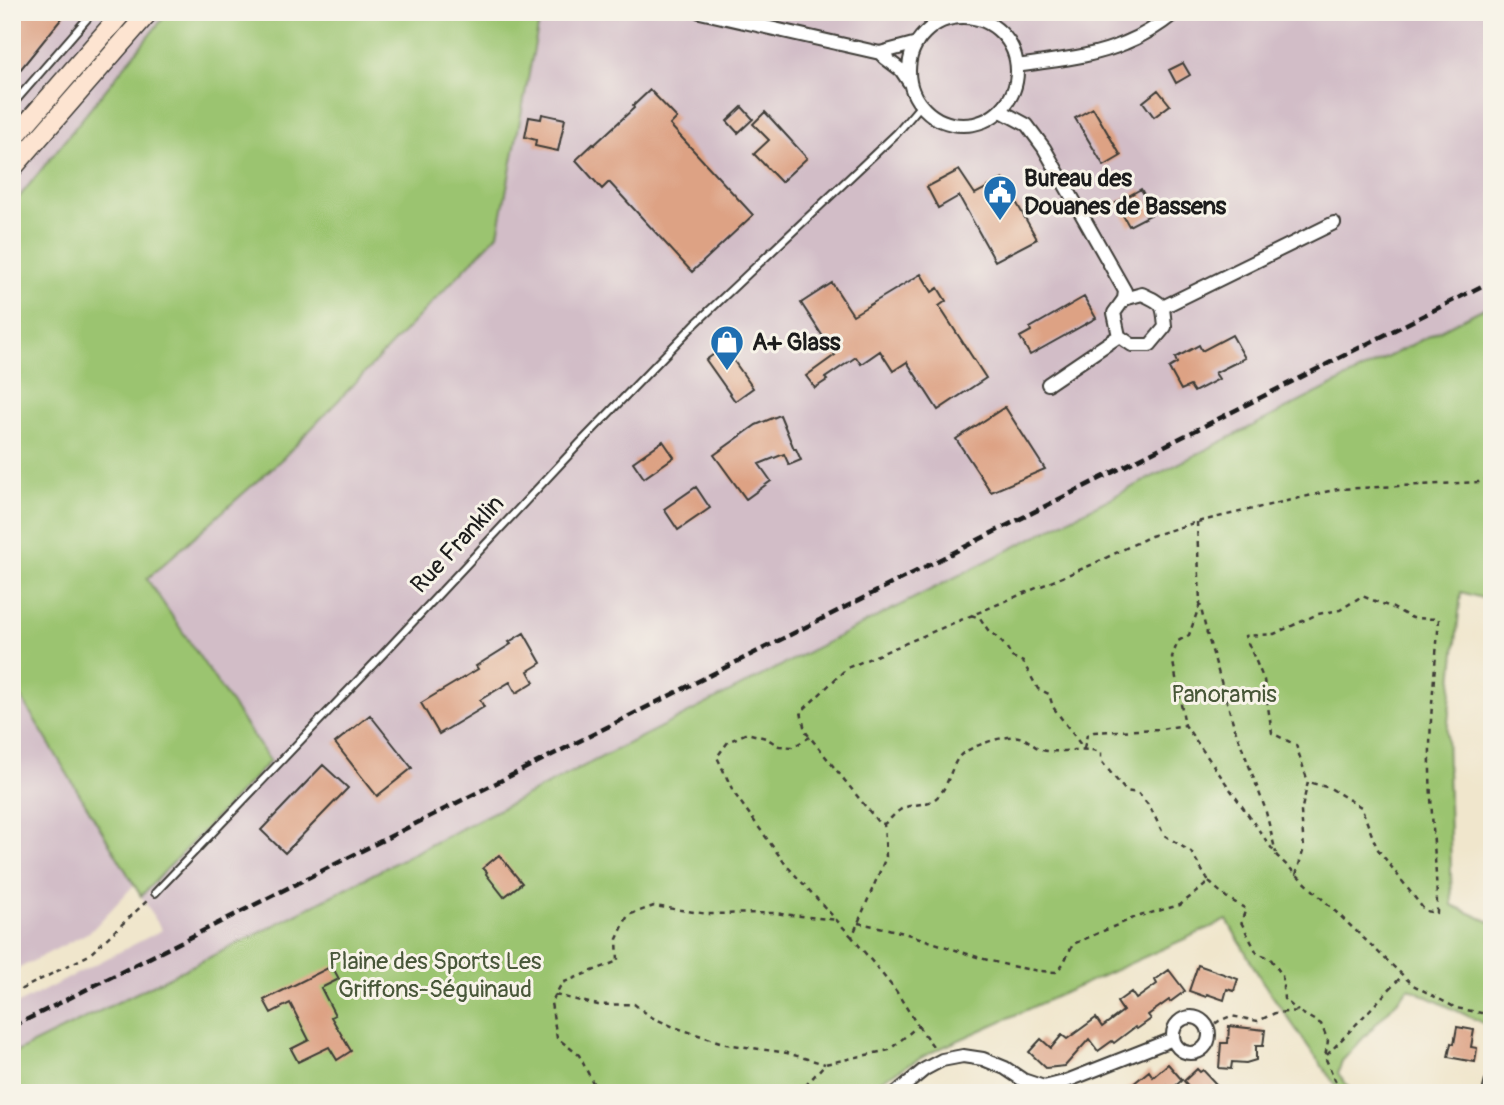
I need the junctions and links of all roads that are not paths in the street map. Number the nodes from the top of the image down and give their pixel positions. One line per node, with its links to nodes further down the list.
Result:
1 (93, 12): 10 (lane)
2 (123, 12): 13 (main road)
3 (149, 12): 14 (main road)
4 (699, 12): 7 (street)
5 (1177, 12): 8 (street)
6 (917, 43): 7 (street); 8 (street); 9 (street)
7 (880, 53): 9 (street)
8 (1017, 66): 12 (street)
9 (910, 83): 11 (street)
10 (12, 105)
11 (921, 105): 12 (street); 20 (lane, Rue Franklin)
12 (1001, 111): 16 (street)
13 (12, 140)
14 (12, 169)
15 (1334, 223): 17 (street)
16 (1124, 299): 17 (street); 18 (street)
17 (1163, 307): 18 (street)
18 (1119, 336): 19 (street)
19 (1048, 384)
20 (155, 892)
21 (1173, 1039): 21 (street); 23 (street)
22 (1492, 1081): 24 (street)
23 (896, 1093)
24 (1489, 1093)

